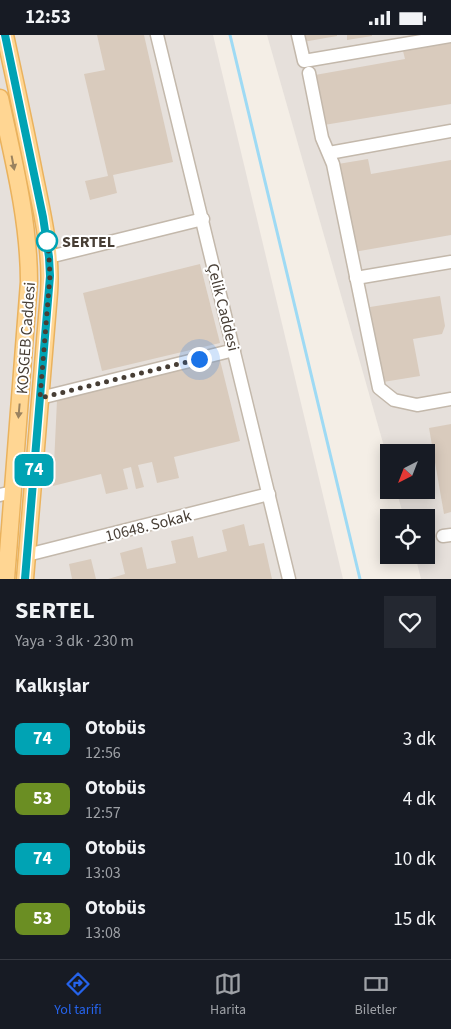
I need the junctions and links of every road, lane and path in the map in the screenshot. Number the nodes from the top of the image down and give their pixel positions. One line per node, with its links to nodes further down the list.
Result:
1 (5, 35): 8 (main road, KOSGEB Caddesi)
2 (157, 35): 11 (street, Çelik Caddesi)
3 (298, 35): 4 (street)
4 (451, 36)
5 (309, 73): 10 (street)
6 (0, 98): 9 (main road, KOSGEB Caddesi)
7 (451, 131): 10 (street)
8 (26, 133): 9 (street); 12 (main road, KOSGEB Caddesi)
9 (4, 138): 18 (main road, KOSGEB Caddesi, one-way to 18)
10 (328, 153): 14 (street)
11 (202, 219): 12 (street); 15 (street, Çelik Caddesi)
12 (49, 257): 16 (main road, KOSGEB Caddesi)
13 (451, 262): 14 (street)
14 (356, 278): 17 (street)
15 (234, 350): 16 (street); 19 (street, Çelik Caddesi)
16 (40, 398): 20 (main road, KOSGEB Caddesi)
17 (451, 399)
18 (6, 493): 21 (main road, KOSGEB Caddesi)
19 (268, 494): 20 (street, 10648. Sokak); 23 (street, Çelik Caddesi)
20 (27, 555): 22 (main road, KOSGEB Caddesi)
21 (6, 579)
22 (25, 579)
23 (289, 579)

